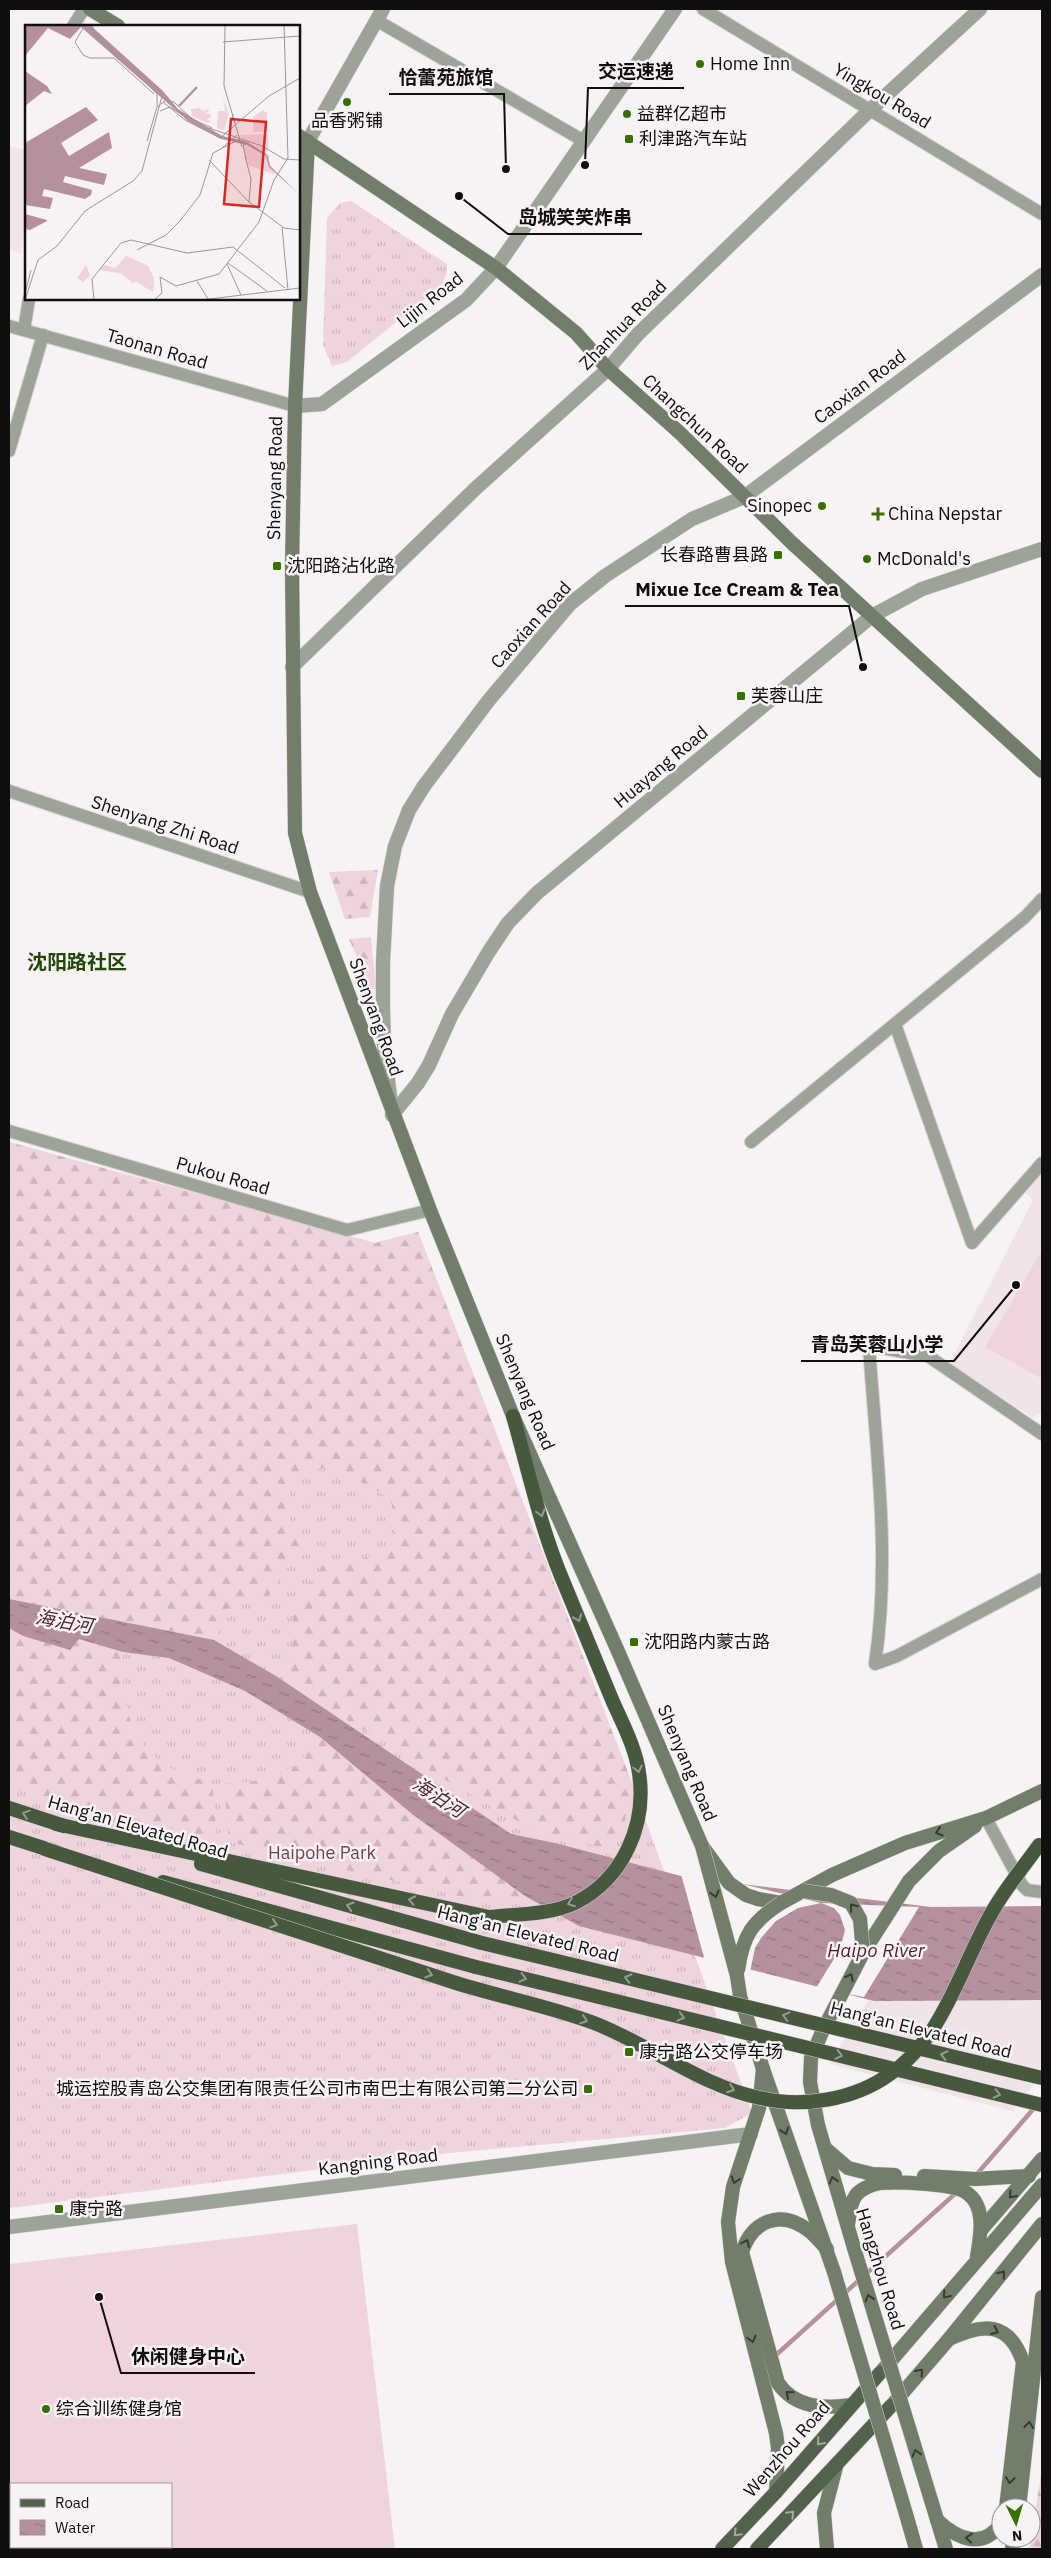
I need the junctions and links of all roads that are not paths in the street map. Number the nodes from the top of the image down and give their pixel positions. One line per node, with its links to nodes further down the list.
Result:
1 (84, 9): 7 (street)
2 (90, 9): 8 (main road)
3 (675, 9): 11 (street, Lijin Road)
4 (703, 9): 9 (street, Yingkou Road)
5 (980, 9): 9 (street, Zhanhua Road)
6 (379, 14): 10 (street); 11 (street)
7 (74, 25)
8 (116, 25)
9 (870, 110): 12 (street, Yingkou Road); 21 (street, Zhanhua Road)
10 (303, 139): 13 (main road, Shenyang Road); 14 (main road, Changchun Road)
11 (582, 140): 14 (street, Lijin Road)
12 (1042, 214)
13 (300, 239)
14 (496, 268): 21 (main road, Changchun Road); 22 (street, Lijin Road)
15 (1042, 275): 24 (street, Caoxian Road)
16 (29, 300): 19 (street)
17 (298, 300): 22 (main road, Shenyang Road)
18 (9, 326): 19 (street, Taonan Road)
19 (24, 330): 20 (street, Taonan Road)
20 (43, 335): 22 (street, Taonan Road); 23 (street)
21 (608, 369): 24 (main road, Changchun Road); 27 (street, Zhanhua Road)
22 (295, 406): 27 (main road, Shenyang Road)
23 (9, 451)
24 (744, 496): 26 (main road, Changchun Road); 33 (street, Caoxian Road)
25 (1042, 549): 26 (street, Huayang Road)
26 (872, 616): 28 (main road, Changchun Road); 33 (street, Huayang Road)
27 (292, 667): 30 (main road, Shenyang Road)
28 (1042, 771)
29 (9, 792): 30 (street, Shenyang Zhi Road)
30 (310, 892): 33 (main road, Shenyang Road)
31 (1042, 899): 32 (street)
32 (895, 1024): 35 (street); 36 (street)
33 (392, 1115): 37 (main road, Shenyang Road)
34 (9, 1132): 37 (street, Pukou Road)
35 (751, 1142)
36 (1042, 1163)
37 (430, 1210): 38 (main road, Shenyang Road)
38 (513, 1416): 44 (highway, one-way to 44); 47 (main road, Shenyang Road)
39 (1042, 1434): 40 (street)
40 (1042, 1579)
41 (1042, 1791): 43 (main road)
42 (9, 1808): 44 (highway, Hang'an Elevated Road, one-way to 42)
43 (986, 1818): 49 (main road, one-way to 49); 50 (street); 52 (main road, Hangzhou Road)
44 (56, 1824): 55 (highway, Hang'an Elevated Road, one-way to 44, bridge)
45 (9, 1837): 48 (highway)
46 (1041, 1843): 48 (highway, one-way to 46, bridge)
47 (702, 1846): 51 (main road, bridge); 53 (main road, one-way to 53, bridge)
48 (45, 1849): 56 (highway, one-way to 56, bridge)
49 (803, 1891): 51 (main road); 52 (main road, one-way to 49, bridge)
50 (1042, 1892)
51 (781, 1902): 53 (main road, bridge)
52 (862, 1953): 58 (main road, Hangzhou Road, one-way to 52)
53 (736, 1976): 54 (main road)
54 (763, 2069): 57 (main road); 69 (main road, one-way to 69)
55 (1042, 2078)
56 (1042, 2105)
57 (751, 2134): 64 (street, Kangning Road); 75 (main road, one-way to 75)
58 (826, 2149): 61 (main road); 65 (main road, Hangzhou Road, one-way to 58)
59 (1042, 2159): 60 (main road)
60 (1029, 2176): 61 (main road); 66 (main road, one-way to 66)
61 (939, 2181): 65 (main road); 66 (main road)
62 (1042, 2185): 70 (main road)
63 (1042, 2224): 68 (main road)
64 (9, 2227)
65 (847, 2227): 78 (main road, Hangzhou Road, one-way to 65, bridge)
66 (981, 2230): 70 (main road)
67 (1042, 2238): 68 (main road)
68 (1023, 2248): 72 (main road, one-way to 68)
69 (827, 2249): 73 (main road, one-way to 69); 83 (main road, bridge)
70 (977, 2257): 73 (main road, Wenzhou Road, one-way to 73)
71 (1042, 2297): 77 (main road, one-way to 71)
72 (950, 2339): 74 (main road, one-way to 72); 76 (main road, one-way to 76)
73 (852, 2405): 75 (main road, Wenzhou Road, one-way to 75)
74 (836, 2467): 81 (main road, one-way to 74); 82 (main road)
75 (776, 2492): 80 (main road, Wenzhou Road, one-way to 80)
76 (1007, 2498)
77 (1019, 2498)
78 (938, 2520): 79 (main road, one-way to 78); 84 (main road, Hangzhou Road)
79 (991, 2534)
80 (722, 2549)
81 (757, 2549)
82 (827, 2549)
83 (916, 2549)
84 (946, 2549)

